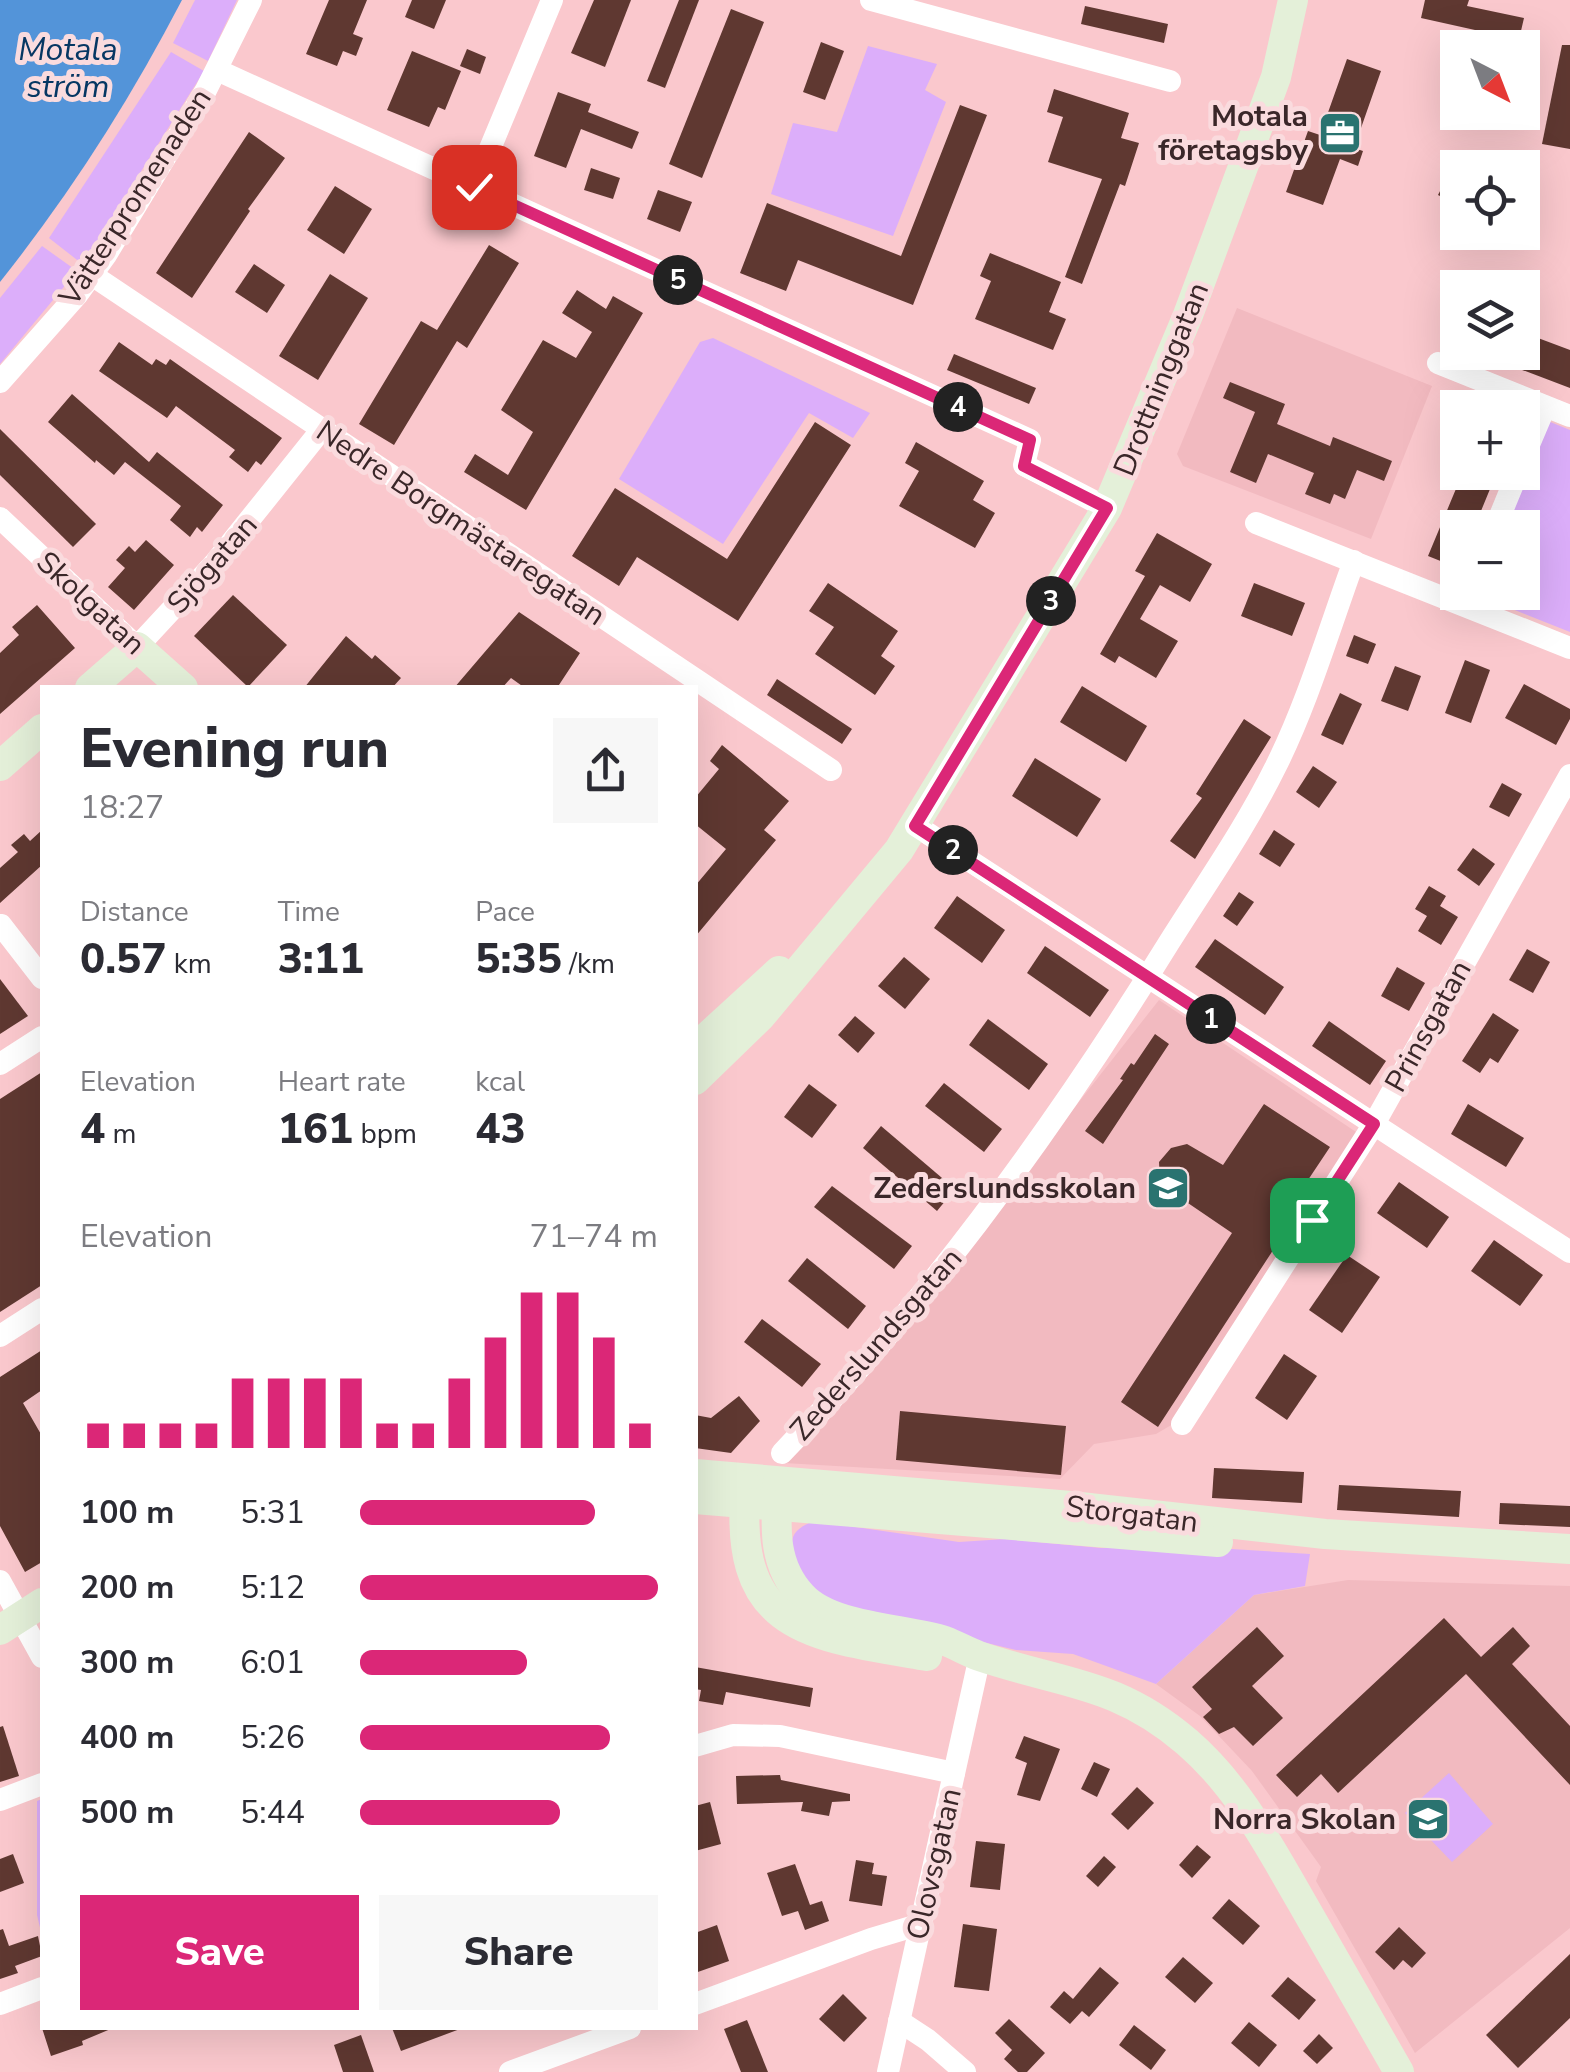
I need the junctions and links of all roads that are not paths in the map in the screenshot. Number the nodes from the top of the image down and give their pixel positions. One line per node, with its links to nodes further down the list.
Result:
1 (251, 0): 5 (street, Vätterpromenaden)
2 (552, 0): 7 (street)
3 (871, 0): 6 (street)
4 (1293, 0): 15 (street, Drottninggatan)
5 (217, 70): 7 (street); 8 (street, Vätterpromenaden)
6 (1170, 80)
7 (474, 187): 15 (street)
8 (92, 276): 10 (street, Vätterpromenaden); 14 (street, Nedre Borgmästaregatan)
9 (1438, 363): 11 (street)
10 (0, 382)
11 (1545, 406): 12 (street); 13 (street)
12 (1570, 416)
13 (1540, 418)
14 (322, 429): 21 (street, Sjögatan); 27 (street, Nedre Borgmästaregatan)
15 (1107, 508): 29 (street, Drottninggatan)
16 (0, 518): 21 (street, Skolgatan)
17 (1256, 523): 18 (street)
18 (1354, 561): 19 (street); 33 (street, Zederslundsgatan)
19 (1440, 590)
20 (1489, 610): 22 (street)
21 (137, 646): 23 (street, Sjögatan); 24 (street, Skolgatan)
22 (1570, 648)
23 (93, 685)
24 (180, 685)
25 (40, 730): 26 (street)
26 (0, 766)
27 (830, 770)
28 (1570, 775): 38 (street, Prinsgatan)
29 (915, 826): 31 (street, Drottninggatan); 33 (street)
30 (1, 925): 32 (street)
31 (832, 927): 35 (street, Drottninggatan); 37 (street, Drottninggatan)
32 (40, 975)
33 (1147, 978): 38 (street); 44 (street, Zederslundsgatan)
34 (40, 1039): 36 (street)
35 (698, 1045)
36 (0, 1064)
37 (698, 1077)
38 (1374, 1124): 39 (street); 42 (street, Prinsgatan)
39 (1570, 1252)
40 (40, 1310): 41 (street)
41 (0, 1336)
42 (1182, 1424)
43 (698, 1474): 44 (street, Storgatan)
44 (766, 1485): 45 (street, Storgatan); 46 (street, Storgatan); 47 (street, Storgatan); 51 (street)
45 (698, 1497)
46 (1570, 1549)
47 (1570, 1565)
48 (0, 1581): 49 (street)
49 (21, 1617): 50 (street)
50 (40, 1652)
51 (980, 1656): 53 (street, Olovsgatan); 65 (street)
52 (698, 1745): 53 (street)
53 (954, 1773): 56 (street, Olovsgatan)
54 (40, 1785): 55 (street)
55 (0, 1800)
56 (920, 1924): 58 (street); 60 (street, Olovsgatan)
57 (40, 1989): 59 (street)
58 (698, 2003)
59 (0, 2004)
60 (899, 2022): 63 (street, Olovsgatan); 64 (street)
61 (625, 2030): 62 (street)
62 (510, 2072)
63 (888, 2072)
64 (966, 2072)
65 (1399, 2072)

